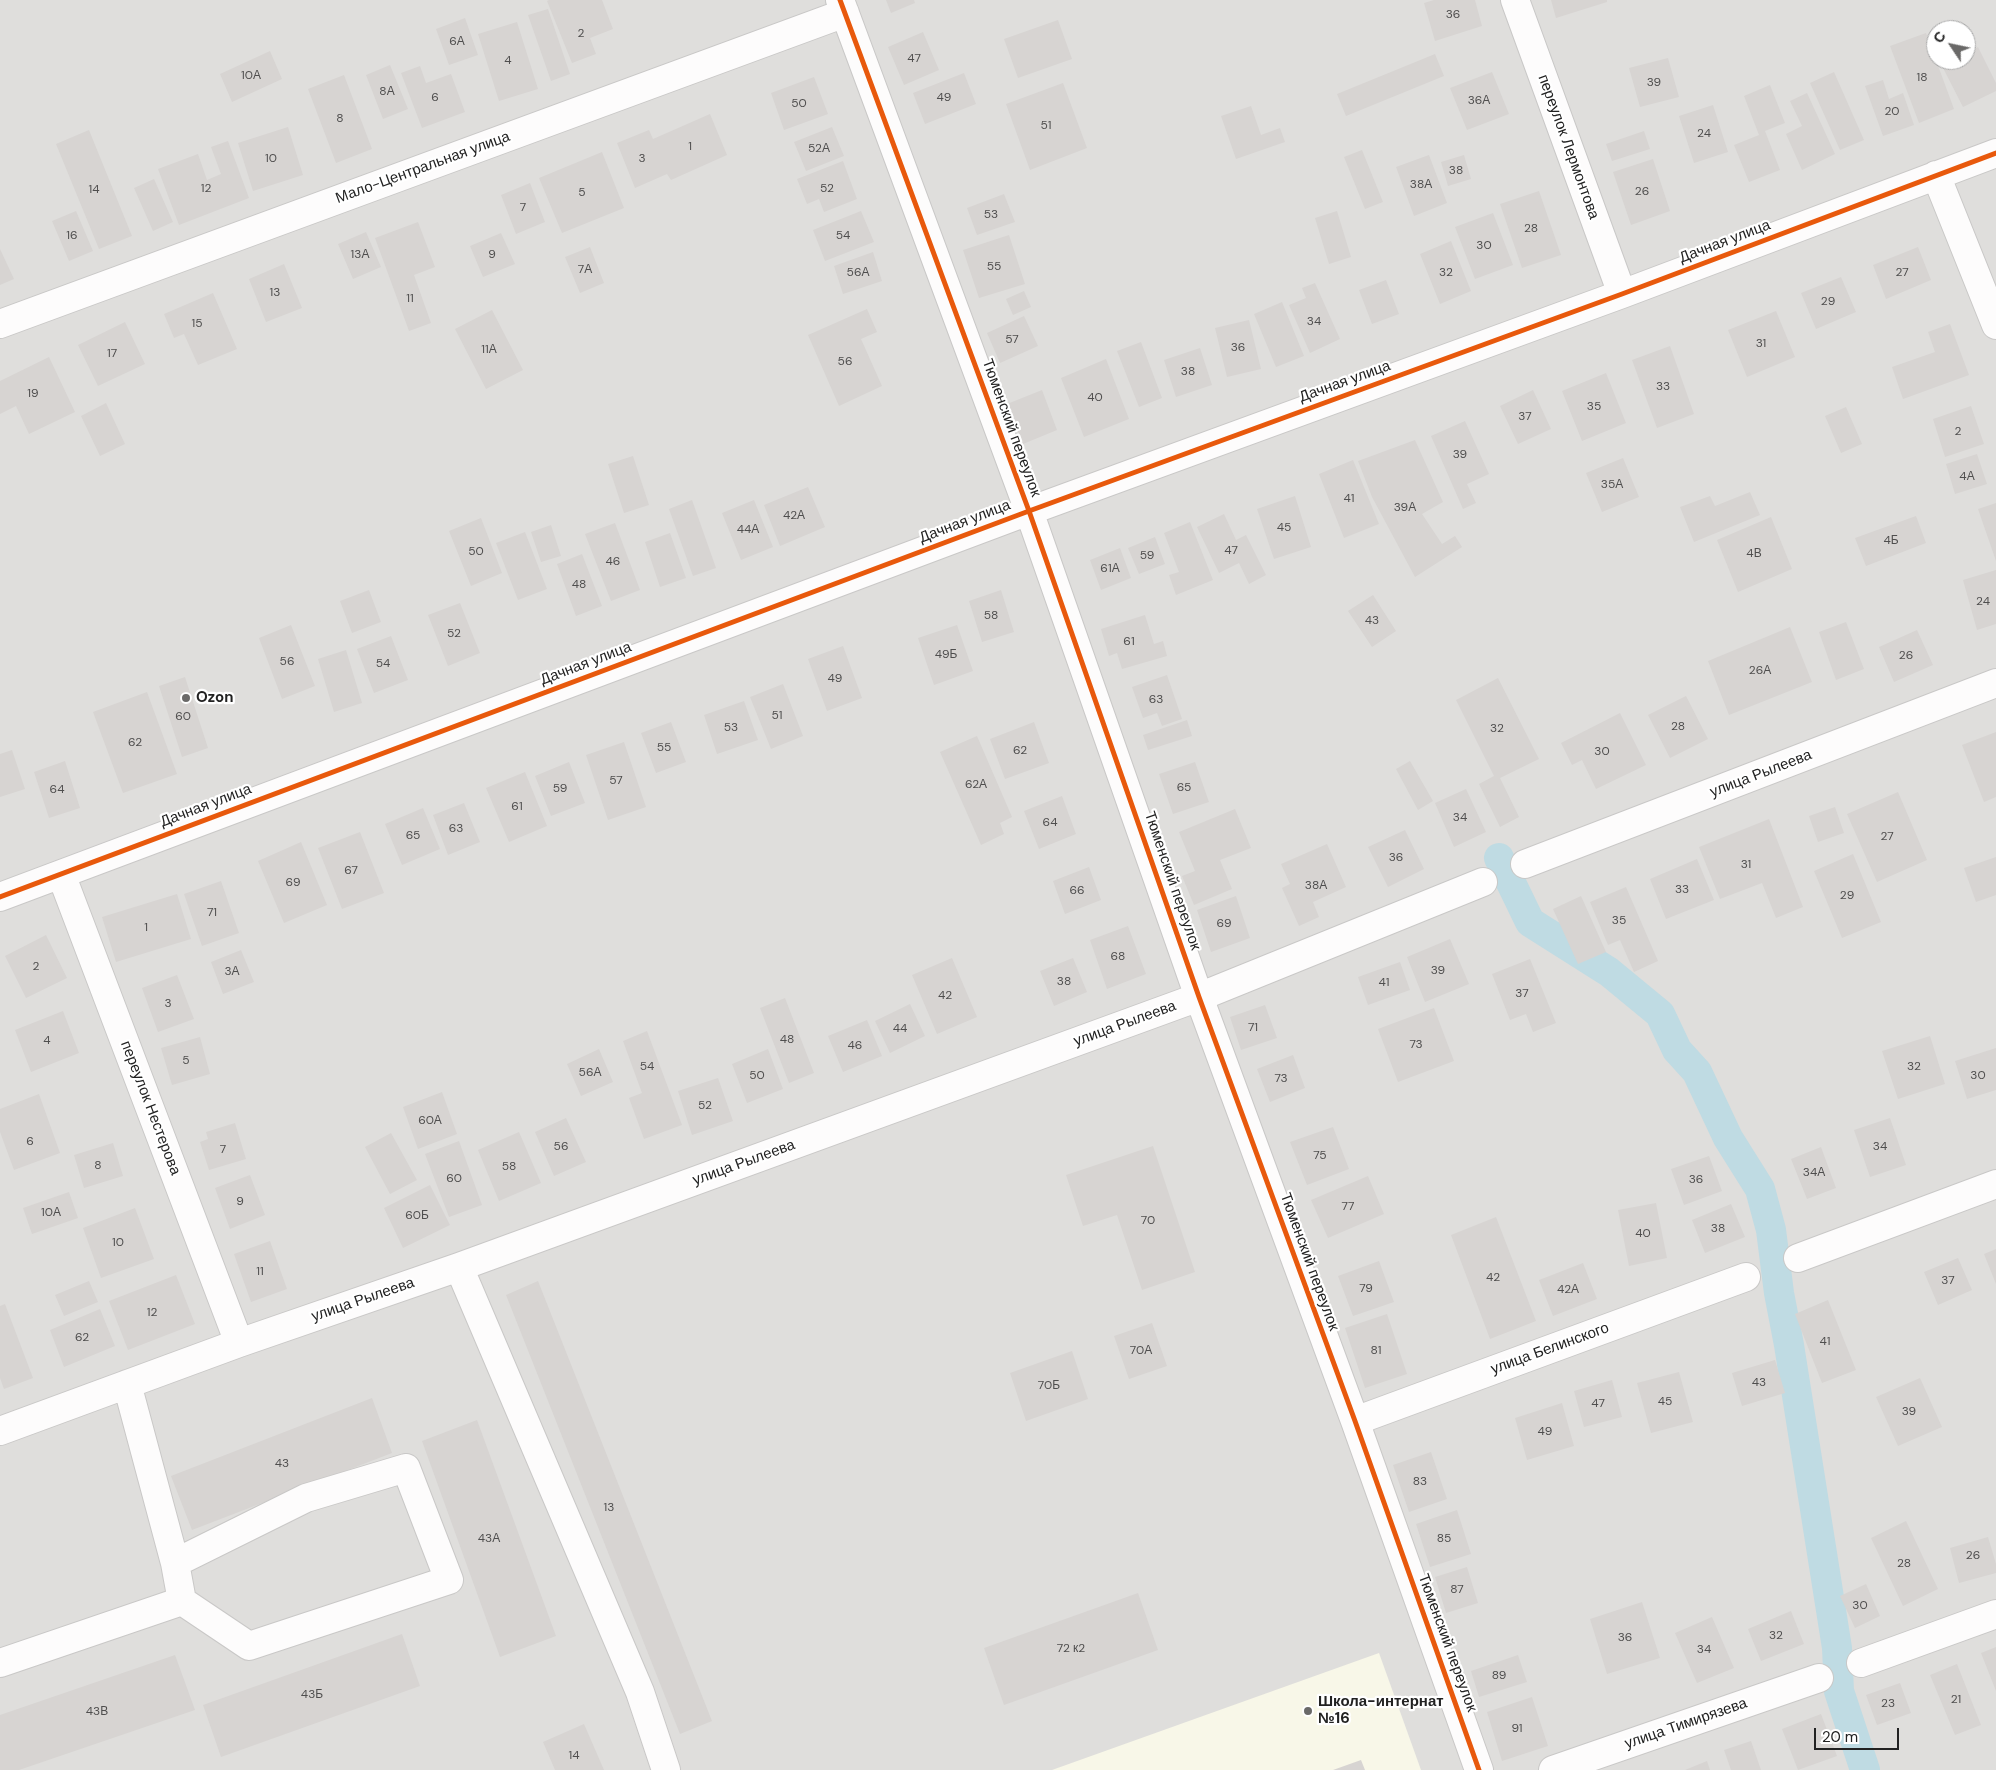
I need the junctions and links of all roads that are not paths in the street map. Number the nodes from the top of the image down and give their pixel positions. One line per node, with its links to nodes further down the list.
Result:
1 (1515, 0): 5 (street, переулок Лермонтова)
2 (843, 6): 6 (street, Мало-Центральная улица); 8 (street, Тюменский переулок)
3 (1996, 153): 4 (street, Дачная улица)
4 (1936, 175): 5 (street, Дачная улица); 7 (street)
5 (1622, 294): 8 (street, Дачная улица)
6 (0, 324)
7 (1996, 325)
8 (1029, 512): 11 (street, Дачная улица); 14 (street, Тюменский переулок)
9 (1996, 683): 10 (street, улица Рылеева)
10 (1525, 864)
11 (61, 874): 13 (street, Дачная улица); 19 (street, переулок Нестерова)
12 (1483, 882): 14 (street, улица Рылеева)
13 (0, 897)
14 (1199, 997): 17 (street, улица Рылеева); 21 (street, Тюменский переулок)
15 (1996, 1184): 16 (street)
16 (1798, 1258)
17 (458, 1268): 19 (street, улица Рылеева); 29 (street)
18 (1746, 1277): 21 (street, улица Белинского)
19 (240, 1343): 20 (street, улица Рылеева)
20 (127, 1384): 22 (street, улица Рылеева); 23 (street)
21 (1354, 1421): 30 (street, Тюменский переулок)
22 (0, 1431)
23 (175, 1563): 24 (street); 24 (street)
24 (182, 1601): 26 (street)
25 (1996, 1614): 27 (street)
26 (0, 1663)
27 (1861, 1663)
28 (1818, 1678): 31 (street, улица Тимирязева)
29 (666, 1770)
30 (1479, 1770)
31 (1552, 1770)

